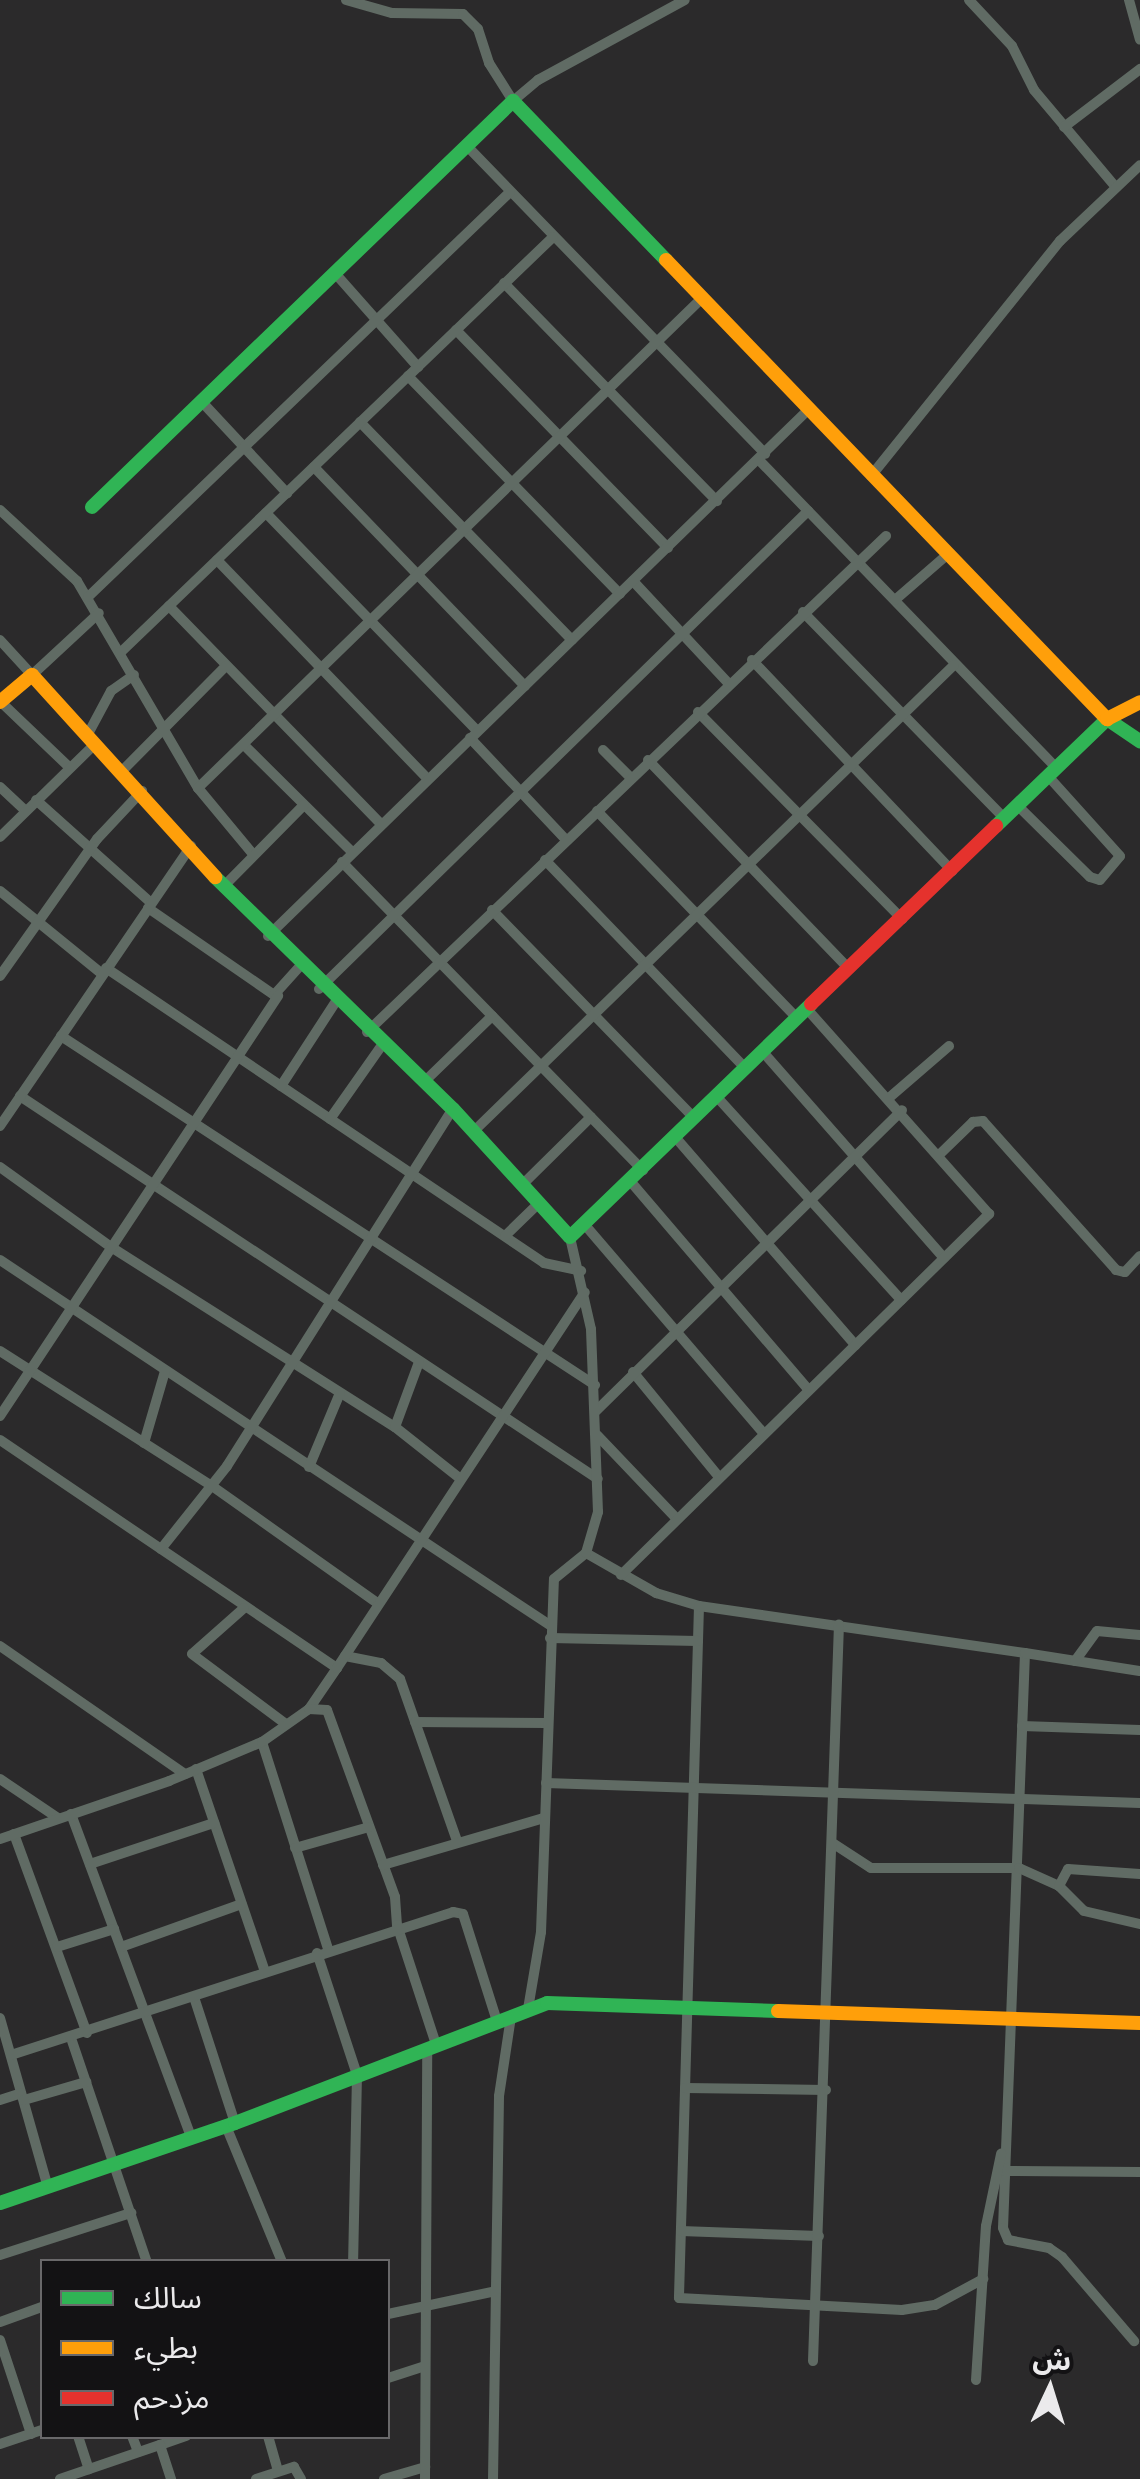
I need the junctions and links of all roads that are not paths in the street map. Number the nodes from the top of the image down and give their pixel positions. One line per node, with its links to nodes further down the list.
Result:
1 (346, 0): 7 (street)
2 (685, 0): 7 (street)
3 (969, 0): 8 (street)
4 (1129, 0): 5 (street)
5 (1140, 40)
6 (1140, 69): 8 (street)
7 (513, 101): 9 (street); 16 (street)
8 (1064, 128): 11 (street)
9 (466, 145): 12 (street); 14 (street)
10 (1140, 166): 11 (street)
11 (1114, 185): 30 (street)
12 (510, 192): 13 (street); 17 (street)
13 (553, 236): 15 (street); 19 (street)
14 (334, 272): 17 (street); 23 (street)
15 (504, 283): 18 (street); 22 (street)
16 (700, 300): 19 (street); 24 (street)
17 (376, 319): 20 (street); 27 (street)
18 (456, 330): 20 (street); 26 (street)
19 (657, 344): 22 (street); 28 (street)
20 (418, 366): 21 (street)
21 (408, 376): 25 (street); 31 (street)
22 (609, 391): 26 (street); 33 (street)
23 (202, 402): 27 (street); 34 (street)
24 (810, 408): 28 (street); 30 (street)
25 (360, 422): 29 (street); 38 (street)
26 (561, 437): 31 (street); 40 (street)
27 (246, 446): 32 (street); 47 (street)
28 (762, 457): 33 (street); 36 (street)
29 (314, 467): 32 (street); 44 (street)
30 (871, 476): 41 (street)
31 (513, 482): 38 (street); 46 (street)
32 (287, 493): 37 (street)
33 (716, 501): 40 (street)
34 (92, 508)
35 (0, 510): 47 (street)
36 (808, 511): 43 (street); 53 (street)
37 (266, 512): 42 (street); 52 (street)
38 (464, 529): 44 (street); 55 (street)
39 (886, 536): 43 (street)
40 (668, 548): 45 (street)
41 (947, 555): 48 (street); 70 (street)
42 (217, 560): 49 (street); 60 (street)
43 (857, 560): 48 (street); 50 (street)
44 (417, 576): 52 (street); 64 (street)
45 (633, 581): 46 (street); 53 (street)
46 (620, 594): 55 (street)
47 (88, 597): 51 (street)
48 (896, 600): 58 (street)
49 (169, 606): 56 (street); 59 (street)
50 (803, 612): 57 (street); 69 (street)
51 (99, 613): 56 (street); 61 (street)
52 (370, 621): 60 (street); 72 (street)
53 (682, 633): 63 (street); 86 (street)
54 (0, 640): 61 (street)
55 (572, 640): 64 (street)
56 (120, 653): 62 (street)
57 (752, 660): 63 (street); 78 (street)
58 (954, 665): 69 (street); 81 (street)
59 (226, 666): 68 (street); 71 (street)
60 (322, 668): 68 (street); 83 (street)
61 (32, 675): 65 (street); 73 (street)
62 (134, 675): 71 (street); 73 (street)
63 (728, 682): 67 (street)
64 (524, 686): 72 (street)
65 (0, 702): 79 (street)
66 (1140, 702): 70 (street)
67 (698, 712): 77 (street); 93 (street)
68 (274, 714): 75 (street); 95 (street)
69 (902, 715): 78 (street); 94 (street)
70 (1107, 719): 74 (street); 81 (street)
71 (165, 726): 80 (street); 85 (street)
72 (474, 735): 83 (street); 86 (street)
73 (92, 739): 79 (street); 80 (street)
74 (1140, 741)
75 (245, 746): 85 (street); 89 (street)
76 (603, 750): 82 (street)
77 (648, 760): 82 (street); 104 (street)
78 (853, 764): 93 (street); 105 (street)
79 (67, 766): 88 (street)
80 (122, 772): 87 (street)
81 (1052, 772): 90 (street); 90 (street)
82 (630, 778): 92 (street)
83 (428, 779): 95 (street)
84 (0, 787): 91 (street)
85 (198, 788): 101 (street)
86 (519, 790): 97 (street); 110 (street)
87 (142, 791): 98 (street); 99 (street)
88 (36, 800): 91 (street); 99 (street)
89 (304, 805): 100 (street); 101 (street)
90 (1018, 806): 94 (street)
91 (26, 811): 96 (street)
92 (597, 811): 97 (street); 111 (street)
93 (802, 817): 104 (street); 112 (street)
94 (1005, 819): 105 (street)
95 (381, 824): 100 (street)
96 (0, 837)
97 (566, 840): 102 (street)
98 (191, 846): 106 (street); 108 (street)
99 (89, 850): 108 (street); 113 (street)
100 (352, 852): 103 (street)
101 (252, 853): 106 (street)
102 (545, 860): 109 (street); 116 (street)
103 (342, 862): 110 (street); 114 (street)
104 (750, 865): 111 (street); 118 (street)
105 (952, 871): 112 (street)
106 (224, 887): 114 (street)
107 (0, 891): 113 (street)
108 (150, 905): 119 (street); 122 (street)
109 (492, 910): 115 (street); 124 (street)
110 (391, 913): 115 (street); 121 (street)
111 (697, 916): 116 (street); 125 (street)
112 (902, 919): 118 (street)
113 (36, 922): 119 (street); 120 (street)
114 (268, 936): 117 (street)
115 (439, 962): 126 (street); 127 (street)
116 (646, 965): 124 (street); 134 (street)
117 (298, 968): 121 (street); 122 (street)
118 (849, 969): 125 (street)
119 (104, 971): 128 (street); 132 (street)
120 (0, 976)
121 (319, 988): 123 (street)
122 (278, 996): 132 (street)
123 (336, 1003): 127 (street); 136 (street)
124 (594, 1014): 133 (street); 144 (street)
125 (802, 1014): 131 (street); 139 (street)
126 (492, 1016): 133 (street); 135 (street)
127 (366, 1032): 129 (street)
128 (60, 1036): 137 (street); 146 (street)
129 (382, 1046): 135 (street); 145 (street)
130 (949, 1046): 139 (street)
131 (763, 1052): 134 (street); 150 (street)
132 (236, 1057): 136 (street); 146 (street)
133 (540, 1067): 142 (street); 147 (street)
134 (745, 1068): 138 (street)
135 (424, 1082): 140 (street)
136 (281, 1086): 145 (street)
137 (20, 1096): 143 (street); 156 (street)
138 (717, 1096): 144 (street); 157 (street)
139 (890, 1097): 141 (street)
140 (452, 1109): 147 (street); 153 (street)
141 (902, 1110): 149 (street); 150 (street)
142 (591, 1117): 152 (street); 155 (street)
143 (2, 1118)
144 (694, 1118): 148 (street)
145 (330, 1119): 153 (street)
146 (195, 1120): 156 (street); 160 (street)
147 (474, 1130): 155 (street)
148 (676, 1138): 152 (street); 163 (street)
149 (942, 1154): 165 (street); 166 (street)
150 (856, 1156): 157 (street); 166 (street)
151 (0, 1167): 164 (street)
152 (643, 1170): 154 (street)
153 (411, 1172): 160 (street); 161 (street)
154 (631, 1182): 159 (street); 169 (street)
155 (524, 1183): 158 (street)
156 (153, 1184): 164 (street); 171 (street)
157 (811, 1199): 163 (street); 172 (street)
158 (540, 1202): 161 (street); 162 (street)
159 (585, 1225): 162 (street); 174 (street)
160 (370, 1236): 171 (street); 177 (street)
161 (505, 1236): 168 (street)
162 (570, 1238): 168 (street)
163 (767, 1243): 169 (street); 175 (street)
164 (112, 1247): 173 (street); 179 (street)
165 (1140, 1256)
166 (944, 1258): 172 (street)
167 (0, 1260): 173 (street)
168 (580, 1271): 170 (street)
169 (722, 1289): 174 (street); 184 (street)
170 (585, 1292): 177 (street); 183 (street)
171 (328, 1300): 178 (street); 179 (street)
172 (901, 1300): 175 (street)
173 (72, 1307): 180 (street); 181 (street)
174 (675, 1330): 182 (street); 191 (street)
175 (854, 1345): 184 (street)
176 (0, 1351): 181 (street)
177 (541, 1354): 183 (street); 188 (street)
178 (419, 1362): 188 (street); 190 (street)
179 (290, 1364): 185 (street); 189 (street)
180 (165, 1371): 189 (street); 194 (street)
181 (30, 1372): 187 (street); 194 (street)
182 (633, 1372): 186 (street); 196 (street)
183 (594, 1385): 186 (street)
184 (808, 1389): 191 (street)
185 (340, 1393): 190 (street); 195 (street)
186 (596, 1411): 192 (street)
187 (0, 1416)
188 (498, 1417): 197 (street); 198 (street)
189 (248, 1426): 195 (street); 199 (street)
190 (395, 1427): 197 (street)
191 (764, 1432): 196 (street)
192 (596, 1435): 198 (street); 200 (street)
193 (0, 1440): 202 (street)
194 (144, 1443): 199 (street)
195 (309, 1467): 201 (street)
196 (718, 1476): 200 (street)
197 (458, 1477): 201 (street)
198 (598, 1479): 203 (street)
199 (212, 1486): 202 (street); 205 (street)
200 (677, 1519): 204 (street)
201 (417, 1541): 205 (street); 209 (street)
202 (161, 1550): 207 (street)
203 (586, 1554): 204 (street); 209 (street)
204 (621, 1575): 206 (street)
205 (376, 1602): 214 (street)
206 (699, 1606): 208 (street); 211 (street)
207 (244, 1608): 216 (street); 220 (street)
208 (839, 1624): 213 (street); 229 (street)
209 (550, 1632): 211 (street); 221 (street)
210 (1140, 1635): 215 (street)
211 (698, 1641): 228 (street)
212 (0, 1646): 225 (street)
213 (1025, 1653): 215 (street); 222 (street)
214 (345, 1656): 216 (street); 219 (street)
215 (1075, 1661): 217 (street)
216 (338, 1668): 218 (street)
217 (1140, 1671)
218 (309, 1709): 220 (street); 236 (street)
219 (415, 1722): 221 (street); 239 (street)
220 (286, 1724): 224 (street)
221 (547, 1724): 227 (street)
222 (1022, 1726): 223 (street); 230 (street)
223 (1140, 1730)
224 (262, 1742): 225 (street); 241 (street)
225 (190, 1772): 232 (street); 235 (street)
226 (0, 1778): 233 (street)
227 (546, 1783): 228 (street); 234 (street)
228 (694, 1788): 229 (street); 256 (street)
229 (835, 1793): 230 (street); 240 (street)
230 (1022, 1796): 231 (street); 244 (street)
231 (1140, 1803)
232 (70, 1814): 233 (street); 242 (street)
233 (58, 1818): 237 (street)
234 (544, 1818): 239 (street); 257 (street)
235 (214, 1823): 242 (street); 247 (street)
236 (369, 1827): 241 (street); 243 (street)
237 (14, 1834): 238 (street); 251 (street)
238 (0, 1839)
239 (458, 1841): 243 (street)
240 (834, 1844): 244 (street); 258 (street)
241 (295, 1848): 253 (street)
242 (90, 1864): 250 (street)
243 (384, 1865): 249 (street)
244 (1019, 1868): 246 (street); 262 (street)
245 (1140, 1874): 246 (street)
246 (1059, 1886): 248 (street)
247 (242, 1904): 252 (street); 254 (street)
248 (1140, 1924)
249 (397, 1925): 253 (street); 261 (street); 266 (street)
250 (114, 1929): 251 (street); 252 (street)
251 (57, 1947): 264 (street)
252 (121, 1947): 259 (street)
253 (323, 1951): 254 (street); 268 (street)
254 (265, 1972): 255 (street)
255 (194, 1997): 259 (street); 274 (street)
256 (687, 2006): 257 (street); 258 (street); 270 (street)
257 (528, 2010): 261 (street)
258 (830, 2012): 262 (street); 271 (street)
259 (146, 2013): 264 (street); 275 (street)
260 (0, 2018): 267 (street)
261 (504, 2019): 266 (street); 290 (street)
262 (1013, 2019): 263 (street); 276 (street)
263 (1140, 2024)
264 (87, 2033): 265 (street)
265 (71, 2038): 267 (street); 269 (street)
266 (432, 2046): 268 (street); 291 (street)
267 (6, 2049): 272 (street)
268 (358, 2076): 274 (street); 288 (street)
269 (86, 2082): 272 (street); 277 (street)
270 (685, 2088): 271 (street); 283 (street)
271 (826, 2090): 284 (street)
272 (22, 2097): 273 (street); 280 (street)
273 (0, 2100)
274 (230, 2125): 275 (street); 287 (street)
275 (192, 2138): 277 (street)
276 (1002, 2153): 278 (street); 289 (street)
277 (115, 2164): 280 (street); 282 (street)
278 (1004, 2171): 279 (street); 297 (street)
279 (1140, 2172)
280 (48, 2188): 281 (street)
281 (0, 2203)
282 (131, 2213): 285 (street); 286 (street)
283 (680, 2231): 284 (street); 293 (street)
284 (819, 2236): 293 (street)
285 (0, 2255)
286 (146, 2259)
287 (281, 2259)
288 (353, 2259)
289 (983, 2279): 293 (street); 301 (street)
290 (496, 2291): 291 (street); 318 (street)
291 (426, 2303): 294 (street); 299 (street)
292 (40, 2308): 295 (street)
293 (816, 2308): 298 (street)
294 (390, 2313)
295 (0, 2322)
296 (0, 2340): 302 (street)
297 (1134, 2341)
298 (813, 2361)
299 (425, 2366): 300 (street); 312 (street)
300 (390, 2377)
301 (976, 2380)
302 (37, 2432): 307 (street)
303 (79, 2439): 310 (street)
304 (133, 2439): 309 (street)
305 (177, 2439): 308 (street)
306 (269, 2439): 311 (street)
307 (0, 2444)
308 (160, 2445): 309 (street); 314 (street)
309 (138, 2452): 310 (street)
310 (88, 2469): 313 (street)
311 (278, 2472): 315 (street); 316 (street)
312 (425, 2473): 317 (street)
313 (60, 2479)
314 (171, 2479)
315 (256, 2479)
316 (301, 2479)
317 (384, 2479)
318 (492, 2479)

